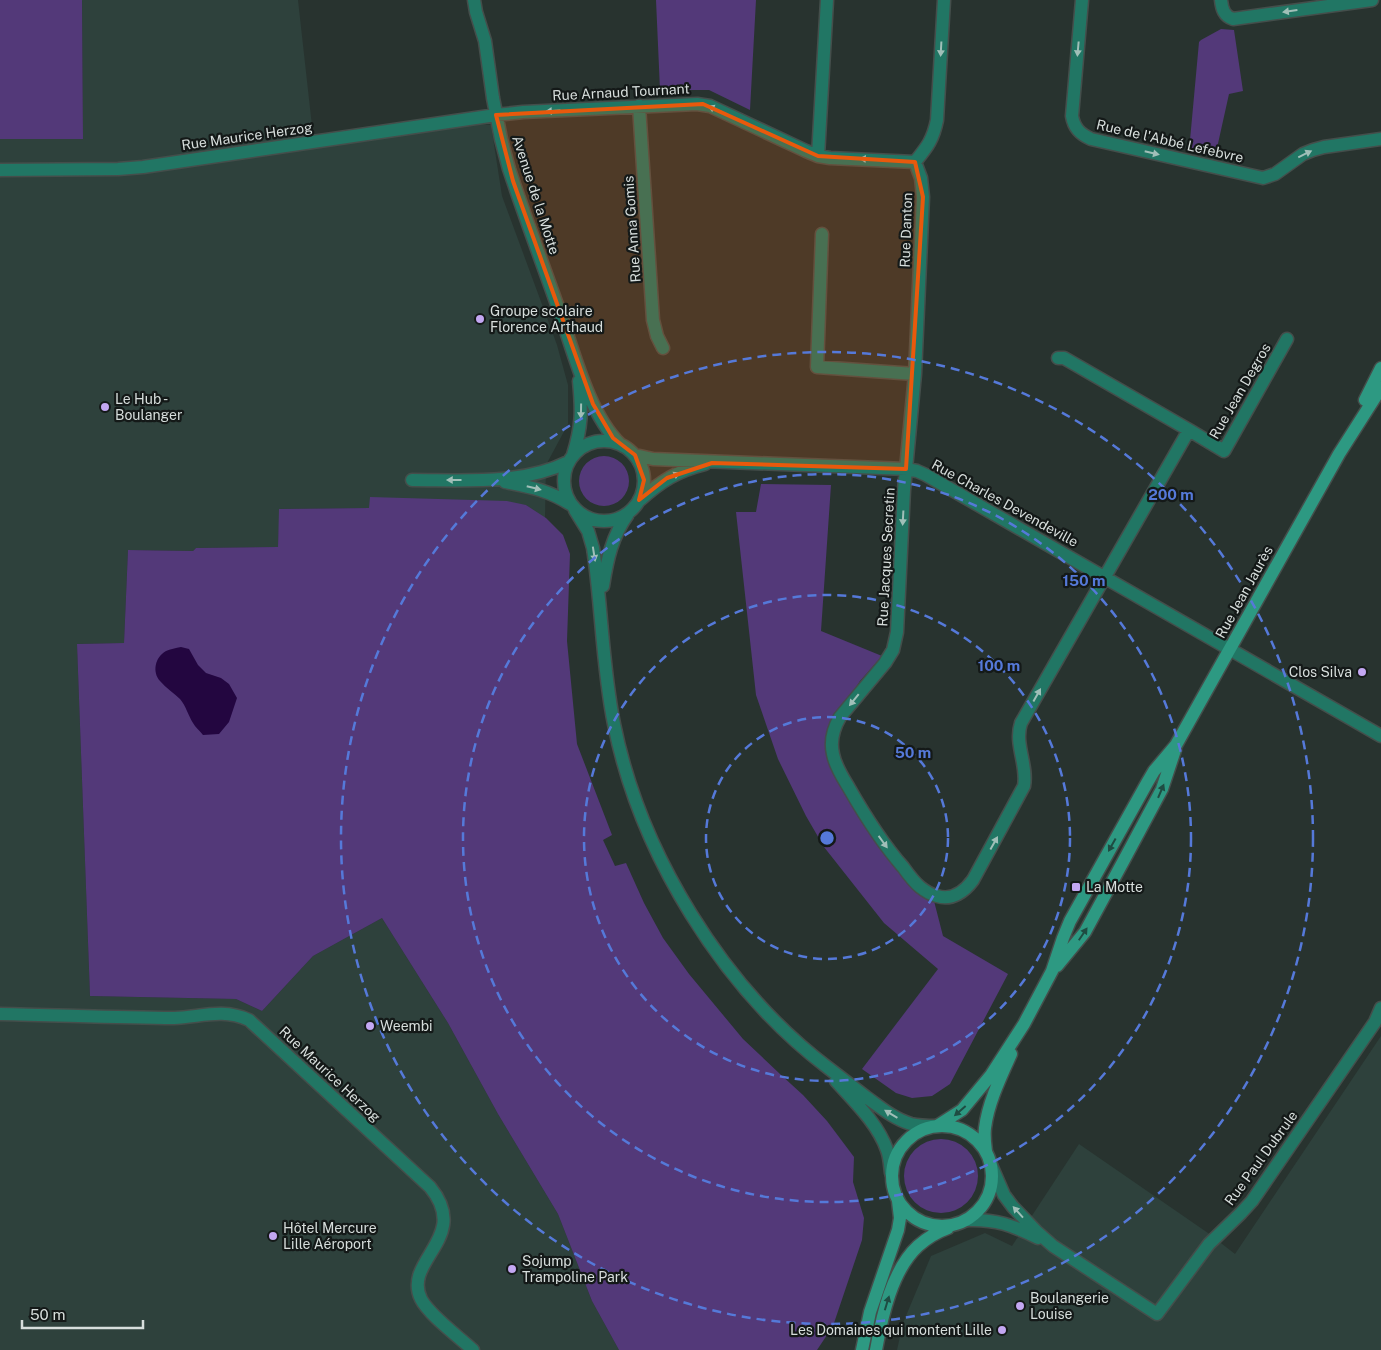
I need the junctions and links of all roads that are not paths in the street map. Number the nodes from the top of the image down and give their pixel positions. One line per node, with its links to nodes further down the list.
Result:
1 (474, 0): 8 (street, Avenue de la Motte)
2 (827, 0): 10 (street)
3 (944, 0): 11 (street, one-way to 11)
4 (1082, 0): 9 (street, Rue de l'Abbé Lefebvre, one-way to 9)
5 (1221, 0): 6 (street, one-way to 5)
6 (1372, 0)
7 (639, 106): 8 (street, Rue Arnaud Tournant, one-way to 8); 10 (street, Rue Arnaud Tournant, one-way to 7); 15 (street, Rue Anna Gomis)
8 (496, 115): 12 (street, Rue Maurice Herzog); 17 (street, Avenue de la Motte)
9 (1381, 139)
10 (818, 156): 11 (street, Rue Arnaud Tournant, one-way to 10)
11 (916, 162): 19 (street, Rue Danton)
12 (0, 170)
13 (822, 234): 19 (street)
14 (1287, 339): 21 (street, Rue Jean Degros)
15 (663, 348)
16 (1058, 358): 21 (street, Rue Jean Degros)
17 (578, 366): 22 (street, Avenue de la Motte); 25 (street, Avenue de la Motte, one-way to 25)
18 (1381, 368): 23 (main road, Rue Jean Jaurès)
19 (915, 374): 27 (street, Rue Danton)
20 (1381, 388): 23 (main road, Rue Jean Jaurès)
21 (1189, 430): 33 (street, Rue Jean Degros)
22 (620, 444): 24 (street); 25 (street)
23 (1340, 454): 35 (main road, Rue Jean Jaurès)
24 (635, 455): 26 (street, Rue Charles Devendeville); 30 (street)
25 (570, 459): 29 (street); 31 (street)
26 (712, 463): 27 (street, Rue Charles Devendeville); 30 (street, Rue Charles Devendeville, one-way to 26)
27 (906, 469): 33 (street, Rue Charles Devendeville); 33 (street, Rue Jacques Secretin, one-way to 33)
28 (412, 480): 29 (street, one-way to 28)
29 (495, 480): 31 (street, one-way to 31)
30 (639, 500): 32 (street)
31 (573, 507): 32 (street); 34 (street, one-way to 34)
32 (630, 512): 34 (street)
33 (1104, 576): 35 (street, Rue Charles Devendeville)
34 (600, 611): 42 (street)
35 (1229, 650): 36 (street); 37 (main road, Rue Jean Jaurès)
36 (1381, 736)
37 (1176, 745): 38 (main road, Rue Jean Jaurès, one-way to 38); 38 (main road, Rue Jean Jaurès, one-way to 37)
38 (1052, 971): 41 (main road, Rue Jean Jaurès)
39 (1381, 1008): 50 (street, Rue Paul Dubrule)
40 (0, 1014): 51 (street, Rue Maurice Herzog)
41 (1024, 1024): 43 (main road, Rue Jean Jaurès, one-way to 43); 44 (main road, Rue Jean Jaurès)
42 (814, 1058): 43 (street, one-way to 42); 46 (street)
43 (937, 1126): 44 (main road); 46 (main road)
44 (986, 1151): 45 (main road)
45 (991, 1164): 48 (main road); 50 (street, Rue Paul Dubrule, one-way to 45)
46 (891, 1173): 47 (main road)
47 (898, 1201): 49 (main road); 52 (main road)
48 (967, 1220): 49 (main road); 50 (street, Rue Paul Dubrule)
49 (953, 1226): 53 (main road, one-way to 49)
50 (1053, 1246)
51 (473, 1350)
52 (862, 1350)
53 (876, 1350)

